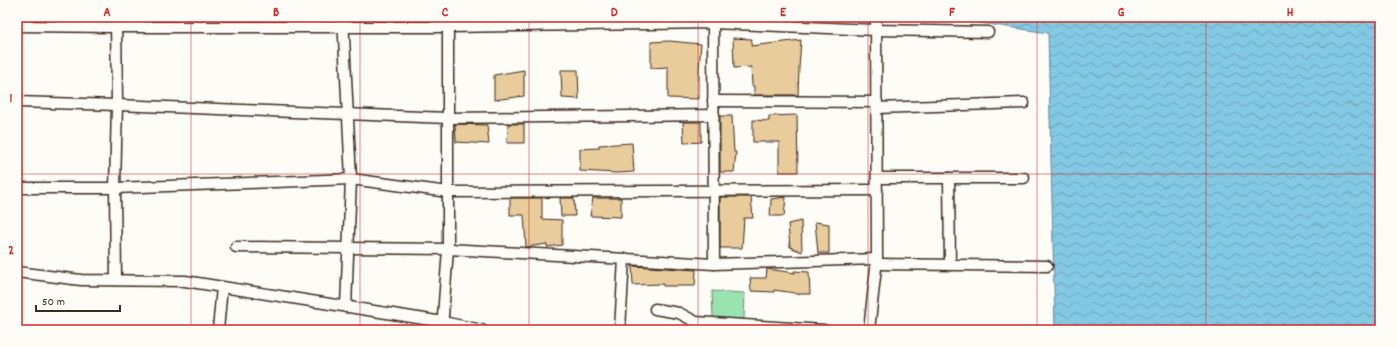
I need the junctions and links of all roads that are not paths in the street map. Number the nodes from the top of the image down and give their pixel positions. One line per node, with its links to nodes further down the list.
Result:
1 (876, 17): 7 (street)
2 (713, 20): 5 (street); 7 (street); 9 (street)
3 (116, 22): 4 (street); 6 (street); 12 (street)
4 (343, 22): 5 (street); 14 (street)
5 (448, 22): 16 (street)
6 (17, 26)
7 (876, 30): 8 (street); 13 (street)
8 (988, 32)
9 (713, 101): 13 (street); 15 (street)
10 (17, 102): 12 (street)
11 (1024, 103): 13 (street)
12 (118, 105): 14 (street); 22 (street)
13 (877, 105): 18 (street)
14 (347, 114): 16 (street); 17 (street)
15 (714, 115): 16 (street); 24 (street)
16 (448, 118): 25 (street)
17 (351, 178): 22 (street); 25 (street); 27 (street)
18 (877, 178): 19 (street); 23 (street)
19 (950, 178): 20 (street); 32 (street)
20 (1024, 178)
21 (17, 188): 22 (street)
22 (114, 188): 35 (street)
23 (877, 190): 24 (street); 30 (street)
24 (714, 191): 25 (street); 31 (street)
25 (448, 192): 28 (street)
26 (236, 247): 27 (street)
27 (348, 249): 28 (street); 37 (street)
28 (448, 249): 29 (street); 39 (street)
29 (624, 259): 31 (street); 42 (street)
30 (877, 261): 31 (street); 32 (street); 44 (street)
31 (714, 264)
32 (950, 265): 33 (street)
33 (1047, 266)
34 (17, 272): 35 (street)
35 (116, 280): 36 (street)
36 (222, 287): 37 (street); 40 (street)
37 (346, 307): 39 (street)
38 (655, 309): 43 (street)
39 (443, 326): 41 (street)
40 (218, 330)
41 (482, 330)
42 (620, 330)
43 (824, 330)
44 (869, 330)

